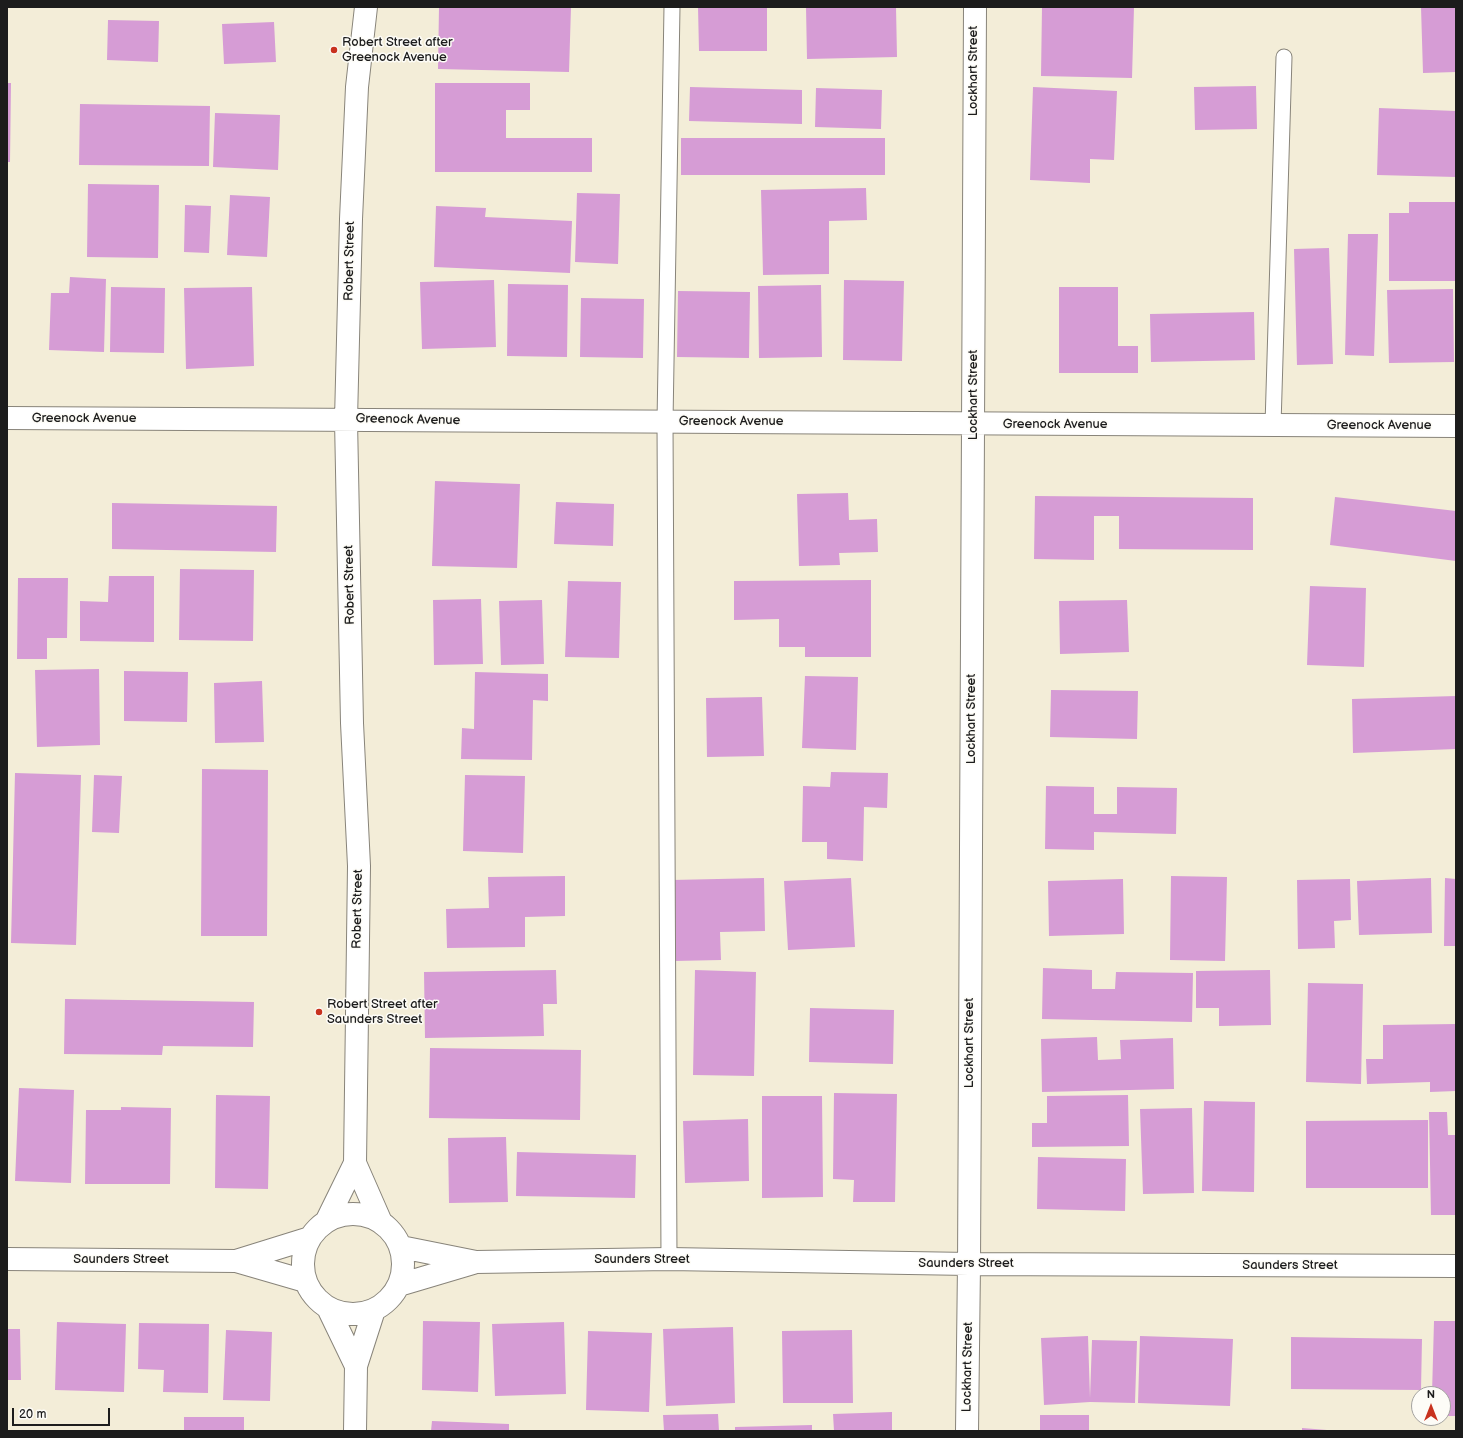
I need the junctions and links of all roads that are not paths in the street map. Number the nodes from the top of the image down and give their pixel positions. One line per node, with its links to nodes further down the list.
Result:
1 (366, 7): 6 (street, Robert Street)
2 (672, 7): 7 (lane)
3 (975, 7): 8 (street, Lockhart Street)
4 (1284, 57): 9 (lane)
5 (7, 418): 6 (street, Greenock Avenue)
6 (346, 420): 7 (street, Greenock Avenue); 11 (street, Robert Street)
7 (665, 422): 8 (street, Greenock Avenue); 17 (lane)
8 (974, 424): 9 (street, Greenock Avenue); 20 (street, Lockhart Street)
9 (1274, 425): 10 (street, Greenock Avenue)
10 (1456, 426)
11 (355, 1163): 12 (street, Robert Street); 13 (street, Robert Street)
12 (327, 1220): 13 (street); 14 (street)
13 (380, 1220): 15 (street)
14 (310, 1238): 18 (street, Saunders Street); 22 (street)
15 (401, 1247): 19 (street, Saunders Street); 23 (street)
16 (7, 1259): 18 (street, Saunders Street)
17 (669, 1259): 19 (street, Saunders Street); 20 (street, Saunders Street)
18 (236, 1261): 22 (street, Saunders Street)
19 (476, 1262): 23 (street, Saunders Street)
20 (969, 1264): 21 (street, Saunders Street); 28 (street, Lockhart Street)
21 (1456, 1266)
22 (305, 1282): 24 (street)
23 (399, 1285): 25 (street)
24 (328, 1308): 25 (street); 26 (street)
25 (374, 1310): 26 (street)
26 (356, 1366): 27 (street)
27 (355, 1431)
28 (967, 1431)

